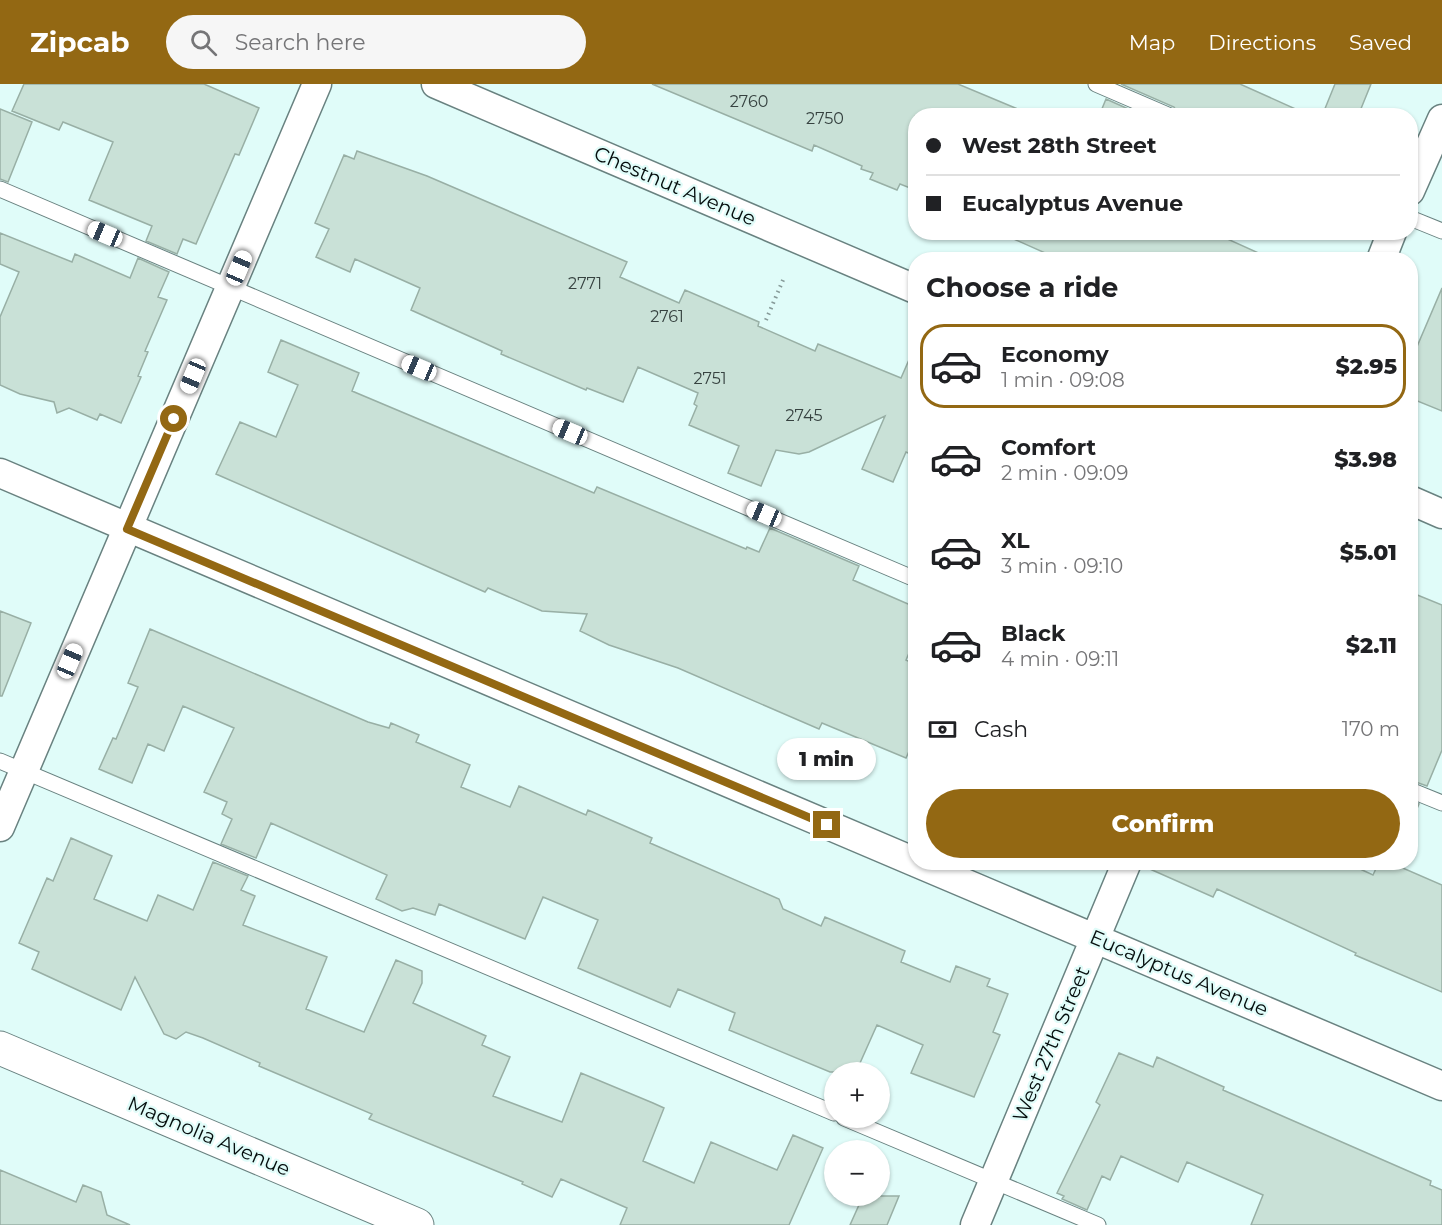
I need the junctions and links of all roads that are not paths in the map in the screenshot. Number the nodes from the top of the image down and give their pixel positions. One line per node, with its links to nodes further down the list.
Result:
1 (317, 84): 11 (street)
2 (436, 84): 10 (street, Chestnut Avenue)
3 (1096, 84): 4 (lane)
4 (1152, 108)
5 (1442, 119): 6 (street)
6 (1418, 173)
7 (0, 189): 11 (lane)
8 (1418, 221): 9 (lane)
9 (1442, 231)
10 (908, 286)
11 (230, 288): 15 (street); 16 (lane)
12 (0, 473): 15 (street, Eucalyptus Avenue)
13 (1418, 504): 14 (street)
14 (1442, 514)
15 (127, 529): 17 (street); 21 (street, Eucalyptus Avenue)
16 (908, 576)
17 (12, 766): 20 (street); 27 (lane)
18 (1418, 793): 19 (lane)
19 (1442, 803)
20 (0, 827)
21 (908, 859)
22 (934, 870): 24 (street, Eucalyptus Avenue)
23 (1123, 870): 24 (street, West 27th Street)
24 (1096, 937): 26 (street, Eucalyptus Avenue); 29 (street, West 27th Street)
25 (0, 1048): 30 (street, Magnolia Avenue)
26 (1442, 1086)
27 (824, 1109)
28 (868, 1128): 29 (lane)
29 (993, 1180): 31 (street, West 27th Street); 32 (lane)
30 (417, 1225)
31 (975, 1225)
32 (1098, 1225)

